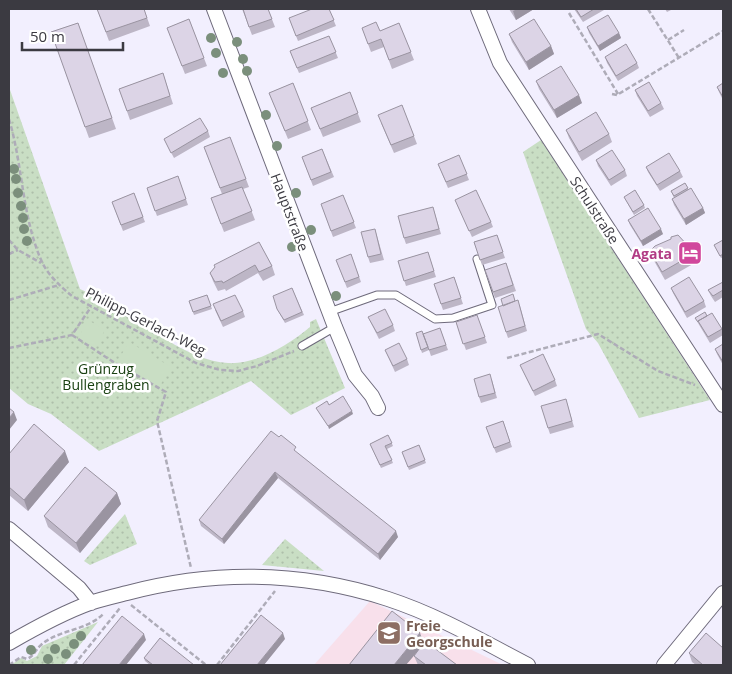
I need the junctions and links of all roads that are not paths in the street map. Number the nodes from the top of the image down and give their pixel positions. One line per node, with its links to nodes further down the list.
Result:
1 (214, 9): 4 (street, Hauptstraße)
2 (478, 9): 7 (street, Schulstraße)
3 (477, 259): 4 (lane)
4 (329, 312): 5 (street, Hauptstraße)
5 (335, 326): 6 (lane); 8 (street, Hauptstraße)
6 (302, 346)
7 (722, 401)
8 (378, 408)
9 (9, 530): 11 (street)
10 (719, 598): 14 (street)
11 (91, 602): 12 (street); 13 (street)
12 (9, 644)
13 (528, 665)
14 (664, 665)

